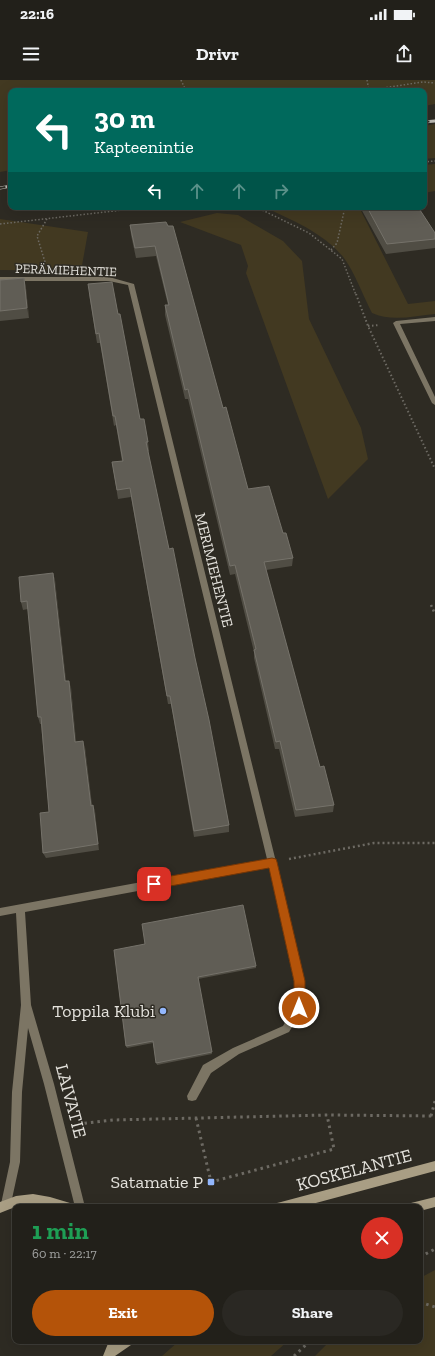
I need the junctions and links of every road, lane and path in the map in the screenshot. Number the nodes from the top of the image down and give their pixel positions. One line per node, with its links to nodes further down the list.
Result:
1 (435, 83): 2 (path)
2 (387, 88)
3 (104, 210): 6 (path)
4 (262, 210): 8 (path)
5 (344, 210): 8 (path)
6 (47, 218): 7 (path); 10 (path)
7 (0, 224)
8 (331, 250): 14 (path)
9 (0, 279): 10 (street, PERÄMIEHENTIE)
10 (49, 279): 11 (street, PERÄMIEHENTIE)
11 (131, 284): 18 (street, MERIMIEHENTIE)
12 (435, 319): 13 (street)
13 (435, 403)
14 (435, 469)
15 (431, 605): 16 (path)
16 (435, 614)
17 (435, 843): 18 (path)
18 (272, 862): 19 (street); 22 (street, MERIMIEHENTIE)
19 (20, 909): 20 (street); 21 (street, LAIVATIE)
20 (0, 912)
21 (26, 1005): 27 (street, LAIVATIE); 34 (street, LAIVATIE)
22 (192, 1096): 26 (path)
23 (435, 1102): 25 (path)
24 (327, 1115): 25 (path); 26 (path); 26 (path)
25 (433, 1116)
26 (196, 1119): 27 (path)
27 (60, 1126): 31 (street, LAIVATIE)
28 (435, 1166): 32 (main road, KOSKELANTIE)
29 (435, 1202): 33 (main road)
30 (57, 1204): 34 (main road)
31 (79, 1204)
32 (292, 1204)
33 (423, 1205)
34 (3, 1206)
35 (435, 1249): 36 (path)
36 (423, 1255)
37 (423, 1303): 38 (path)
38 (435, 1307)
39 (121, 1344): 41 (main road)
40 (307, 1344): 42 (path)
41 (112, 1349)
42 (294, 1356)

